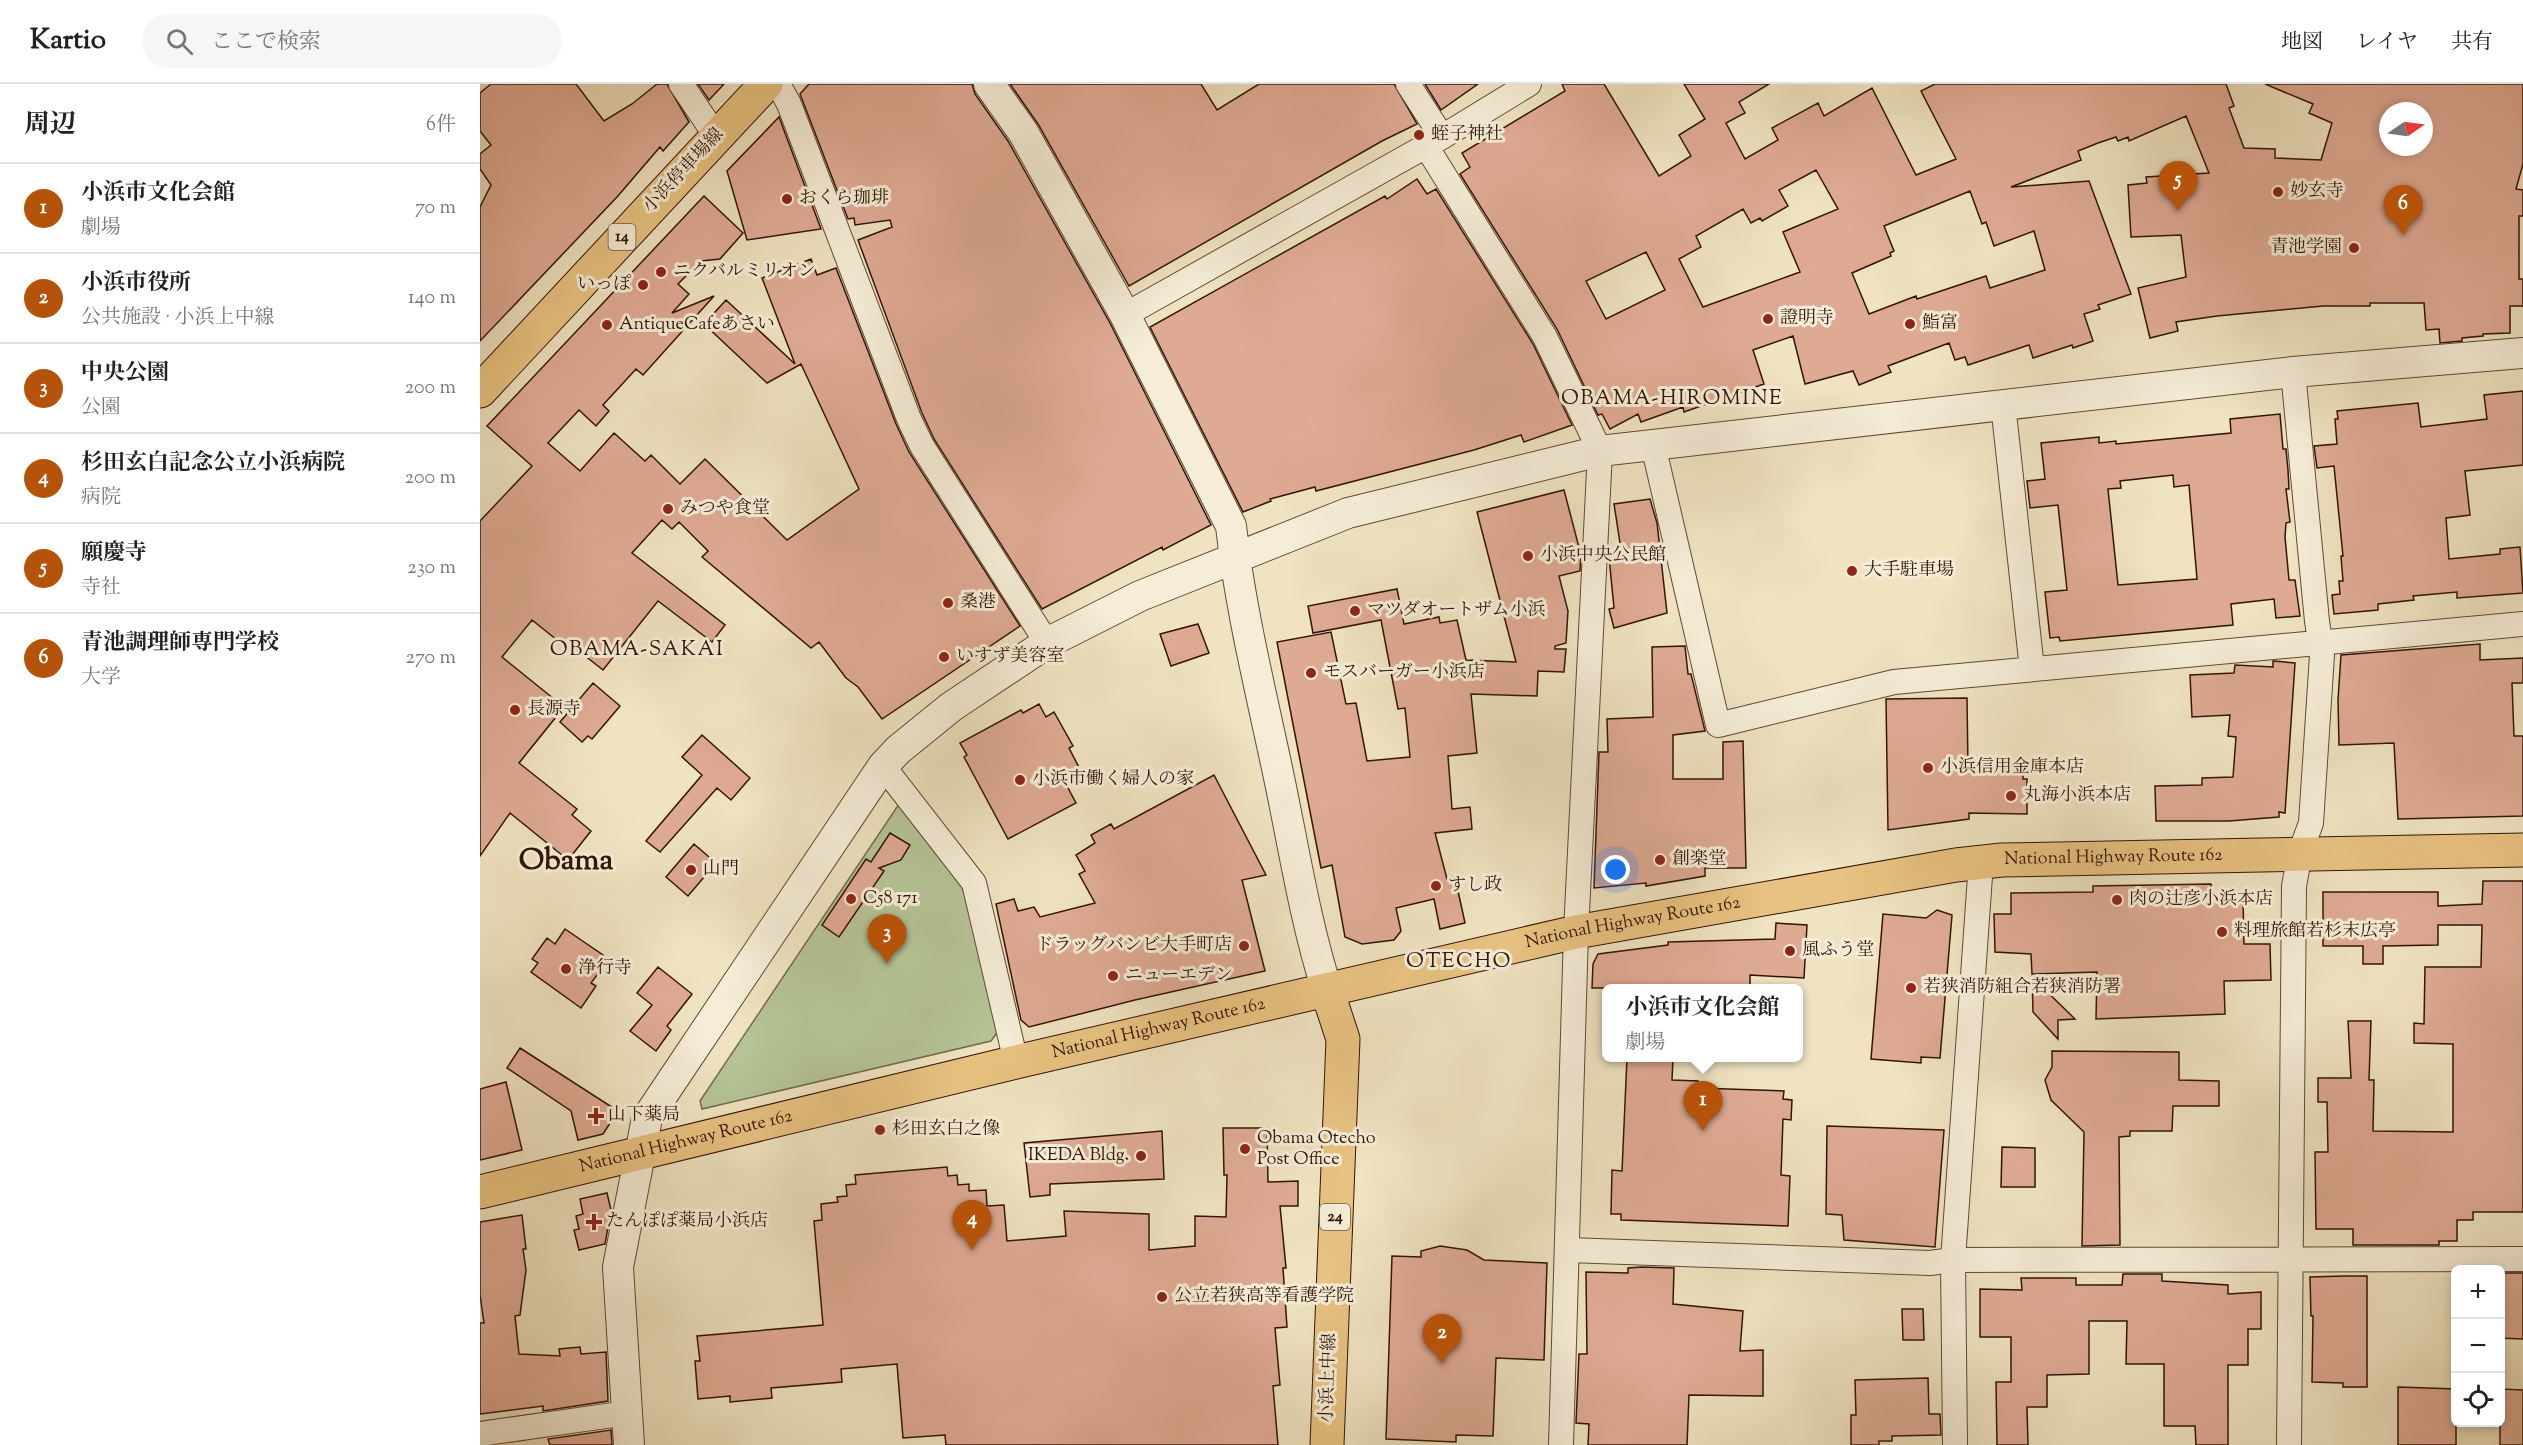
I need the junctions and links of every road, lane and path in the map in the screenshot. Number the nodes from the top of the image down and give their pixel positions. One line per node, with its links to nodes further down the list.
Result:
1 (681, 84): 7 (street)
2 (766, 84): 7 (main road, 小浜停車場線 / 14)
3 (778, 84): 18 (street)
4 (989, 84): 9 (street)
5 (1408, 84): 8 (street)
6 (1529, 84): 8 (street)
7 (716, 136): 12 (main road, 小浜停車場線 / 14)
8 (1434, 142): 9 (street); 15 (street)
9 (1125, 315): 16 (street)
10 (2523, 353): 11 (street)
11 (2294, 372): 13 (street); 19 (street)
12 (480, 391)
13 (2003, 404): 14 (street); 20 (street)
14 (1653, 445): 15 (street); 20 (street)
15 (1600, 451): 16 (street); 25 (street)
16 (1234, 557): 18 (street); 26 (street)
17 (2523, 624): 19 (street)
18 (1047, 643): 21 (street)
19 (2320, 643): 20 (street); 23 (street)
20 (2032, 669)
21 (883, 766): 27 (street); 28 (street)
22 (2523, 850): 23 (main road, National Highway Route 162)
23 (2300, 853): 24 (main road, National Highway Route 162); 31 (street)
24 (1981, 862): 25 (main road, National Highway Route 162); 33 (street)
25 (1576, 932): 26 (main road, National Highway Route 162); 30 (street)
26 (1328, 990): 27 (main road, National Highway Route 162); 37 (main road, 小浜上中線 / 24)
27 (1016, 1062): 28 (main road, National Highway Route 162)
28 (640, 1154): 29 (main road, National Highway Route 162); 34 (street)
29 (480, 1192)
30 (1568, 1250): 33 (street); 38 (street)
31 (2290, 1258): 32 (street); 33 (street); 40 (street)
32 (2523, 1259)
33 (1953, 1260): 39 (street)
34 (627, 1413): 35 (street); 36 (street)
35 (480, 1434)
36 (629, 1445)
37 (1327, 1445)
38 (1561, 1445)
39 (1955, 1445)
40 (2289, 1445)

